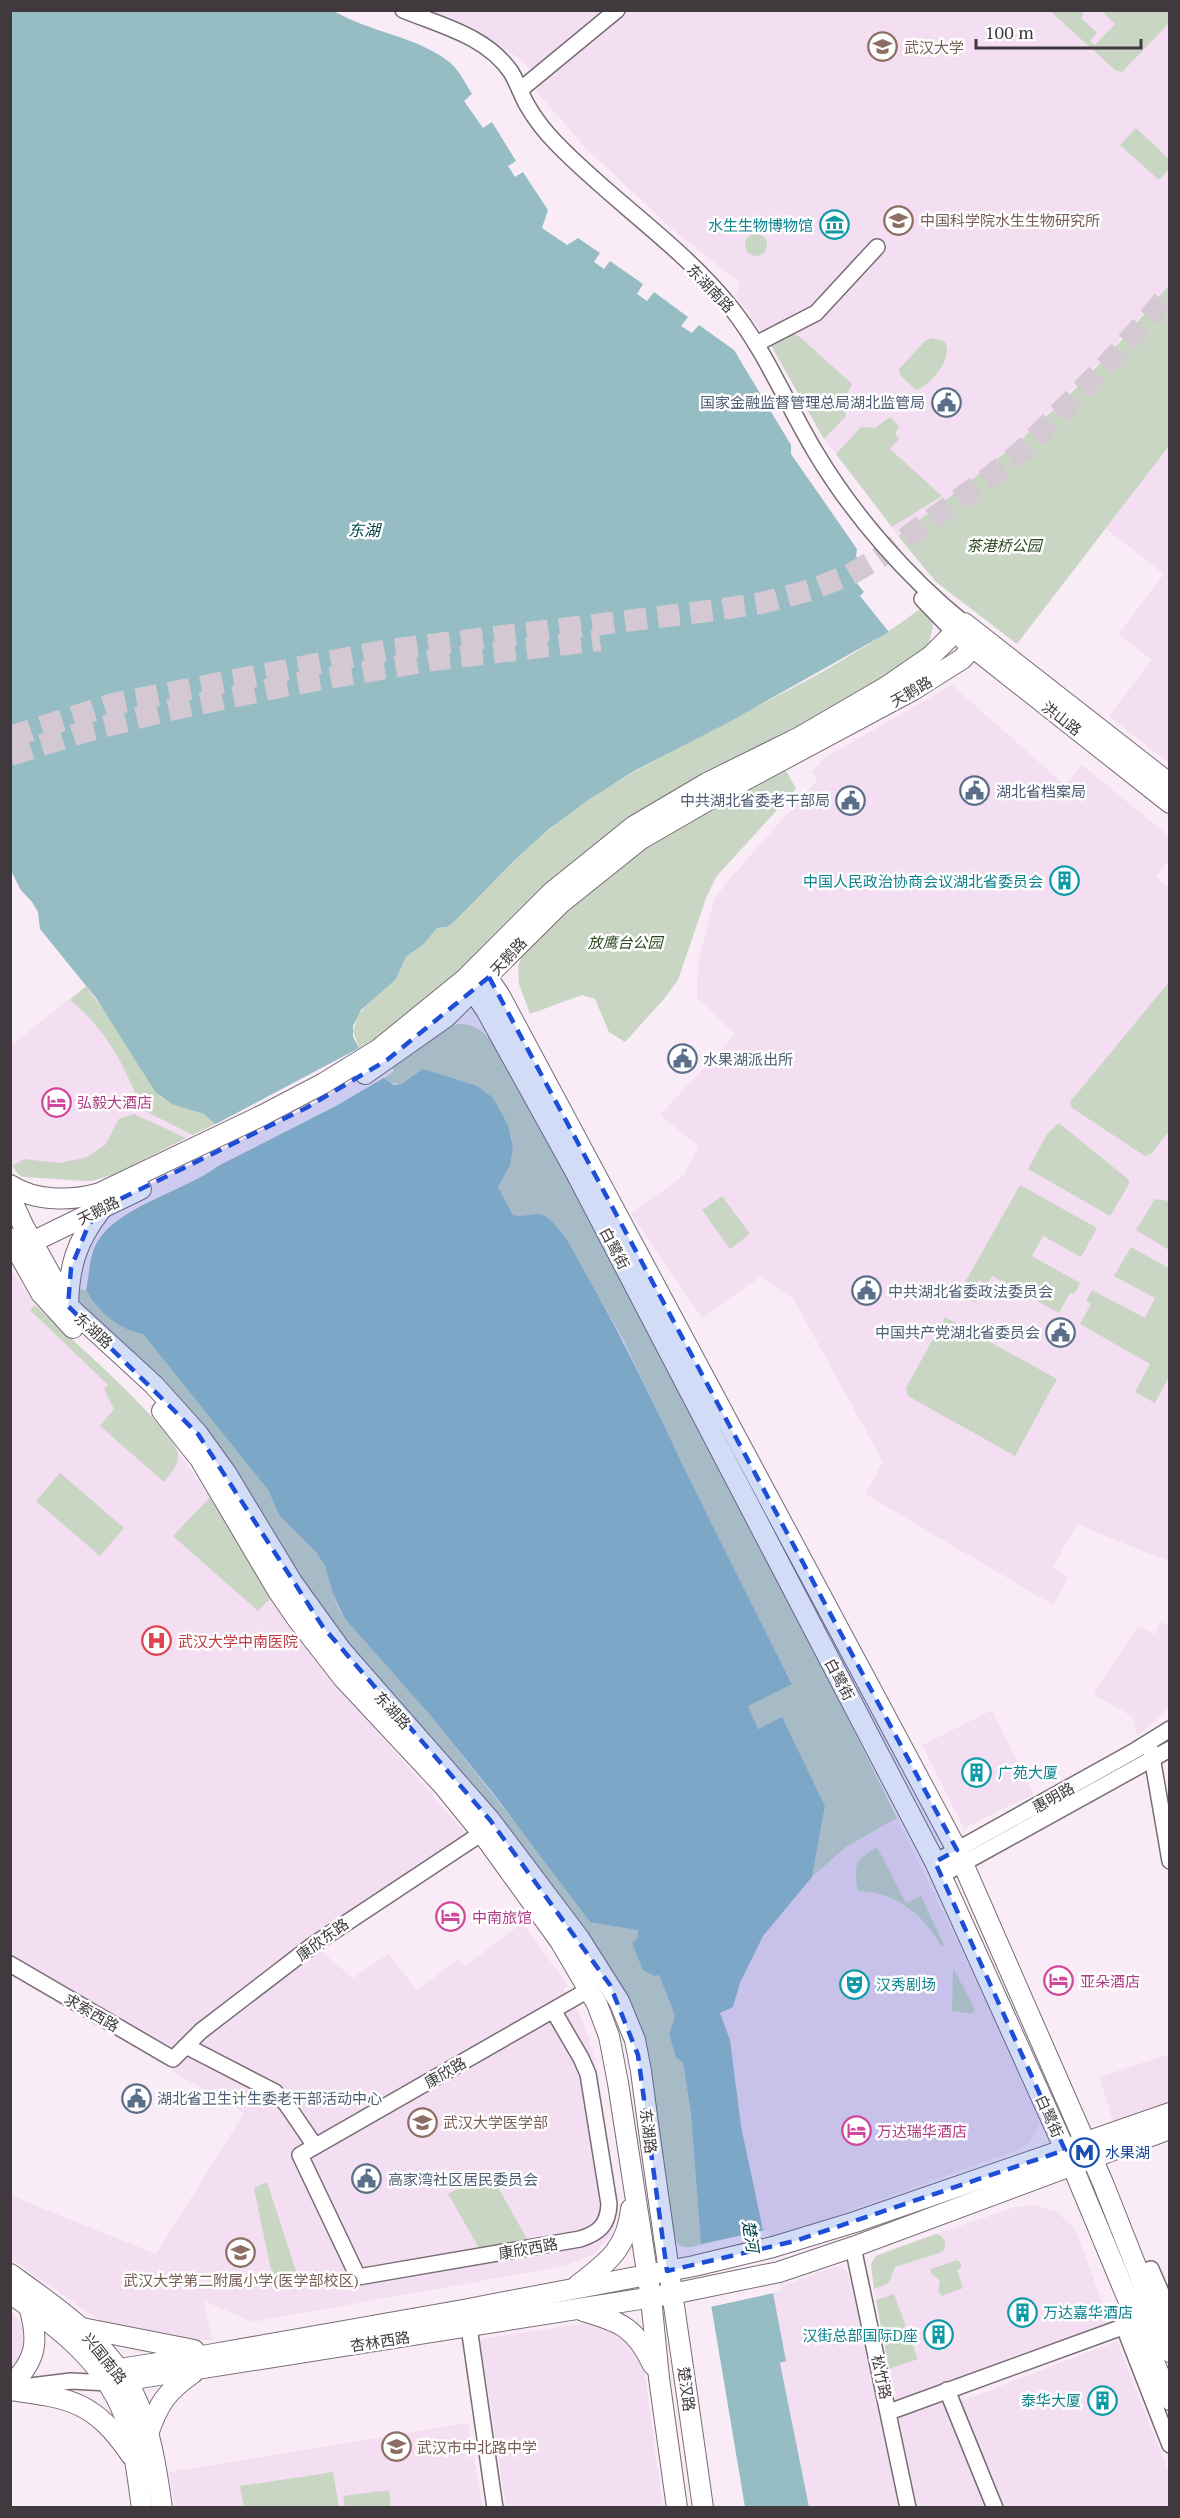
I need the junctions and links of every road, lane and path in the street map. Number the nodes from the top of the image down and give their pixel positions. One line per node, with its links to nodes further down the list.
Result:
1 (403, 10): 3 (street, 东湖南路)
2 (617, 10): 3 (street)
3 (520, 90): 5 (street, 东湖南路)
4 (877, 247): 5 (street)
5 (756, 344): 6 (street, 东湖南路)
6 (960, 628): 7 (main road, 洪山路); 10 (main road, 天鹅路)
7 (978, 643): 8 (main road, 洪山路); 9 (main road, 洪山路); 10 (main road, 天鹅路)
8 (1170, 784)
9 (1170, 803)
10 (484, 971): 11 (main road, 天鹅路); 22 (main road, 白鹭街)
11 (469, 986): 12 (main road, 天鹅路); 24 (main road, 白鹭街)
12 (208, 1149): 13 (main road, 天鹅路); 15 (main road, 天鹅路)
13 (10, 1185)
14 (10, 1197): 16 (main road, 东湖路)
15 (102, 1208): 16 (main road, 天鹅路); 17 (main road)
16 (20, 1244): 17 (main road, 东湖路); 21 (main road, 东湖路)
17 (68, 1306): 38 (main road, 东湖路)
18 (1169, 1739): 19 (street, 惠明路); 20 (street, 惠明路)
19 (1150, 1743): 20 (street); 22 (street, 惠明路)
20 (1153, 1758): 22 (street, 惠明路); 23 (street)
21 (482, 1833): 26 (main road, 东湖路); 28 (street, 康欣东路)
22 (960, 1857): 24 (street, 惠明路); 33 (main road, 白鹭街)
23 (1170, 1861)
24 (938, 1869): 35 (main road, 白鹭街)
25 (10, 1964): 29 (street, 求索西路)
26 (590, 1989): 27 (street, 康欣路); 36 (main road, 东湖路)
27 (553, 2010): 32 (street, 康欣路); 34 (street, 康欣西路)
28 (186, 2046): 29 (street, 康欣东路); 32 (street)
29 (173, 2059)
30 (1170, 2113): 33 (main road)
31 (1170, 2129): 33 (main road)
32 (315, 2146): 34 (street, 康欣路)
33 (1089, 2150): 35 (main road); 39 (main road, 白鹭街)
34 (300, 2155)
35 (1069, 2157): 37 (main road); 38 (main road); 48 (main road, 白鹭街)
36 (631, 2173): 41 (main road, 东湖路); 44 (main road)
37 (853, 2247): 43 (main road); 59 (street, 松竹路)
38 (667, 2271): 41 (main road); 43 (main road, 楚汉路)
39 (1139, 2273): 47 (street); 51 (main road, 白鹭街)
40 (10, 2274): 50 (main road, 兴国南路)
41 (647, 2275): 44 (main road, 杏林西路); 45 (main road, 楚汉路)
42 (10, 2293): 46 (main road, 兴国南路)
43 (672, 2294): 45 (main road); 67 (main road, 楚汉路)
44 (574, 2298): 45 (main road, 杏林西路); 49 (main road, 杏林西路); 52 (main road, 杏林西路); 55 (main road)
45 (651, 2298): 55 (main road, 楚汉路)
46 (28, 2306): 54 (main road, 兴国南路); 56 (main road)
47 (1170, 2313)
48 (1131, 2324): 57 (street); 58 (main road, 白鹭街); 61 (street)
49 (469, 2327): 53 (main road, 杏林西路); 65 (street)
50 (81, 2328): 52 (main road); 54 (main road, 兴国南路)
51 (1170, 2352)
52 (218, 2354): 54 (main road, 杏林西路)
53 (199, 2369): 54 (main road, 杏林西路); 60 (main road)
54 (114, 2376): 56 (street); 60 (main road, 兴国南路); 62 (main road, 兴国南路)
55 (659, 2378): 66 (main road, 楚汉路)
56 (10, 2388): 62 (main road)
57 (947, 2390): 59 (street); 69 (street)
58 (1170, 2400)
59 (889, 2412): 68 (street, 松竹路)
60 (148, 2434): 64 (main road, 兴国南路)
61 (1170, 2445)
62 (135, 2461): 63 (main road, 兴国南路)
63 (142, 2508)
64 (162, 2508)
65 (495, 2508)
66 (677, 2508)
67 (703, 2508)
68 (908, 2508)
69 (995, 2508)

